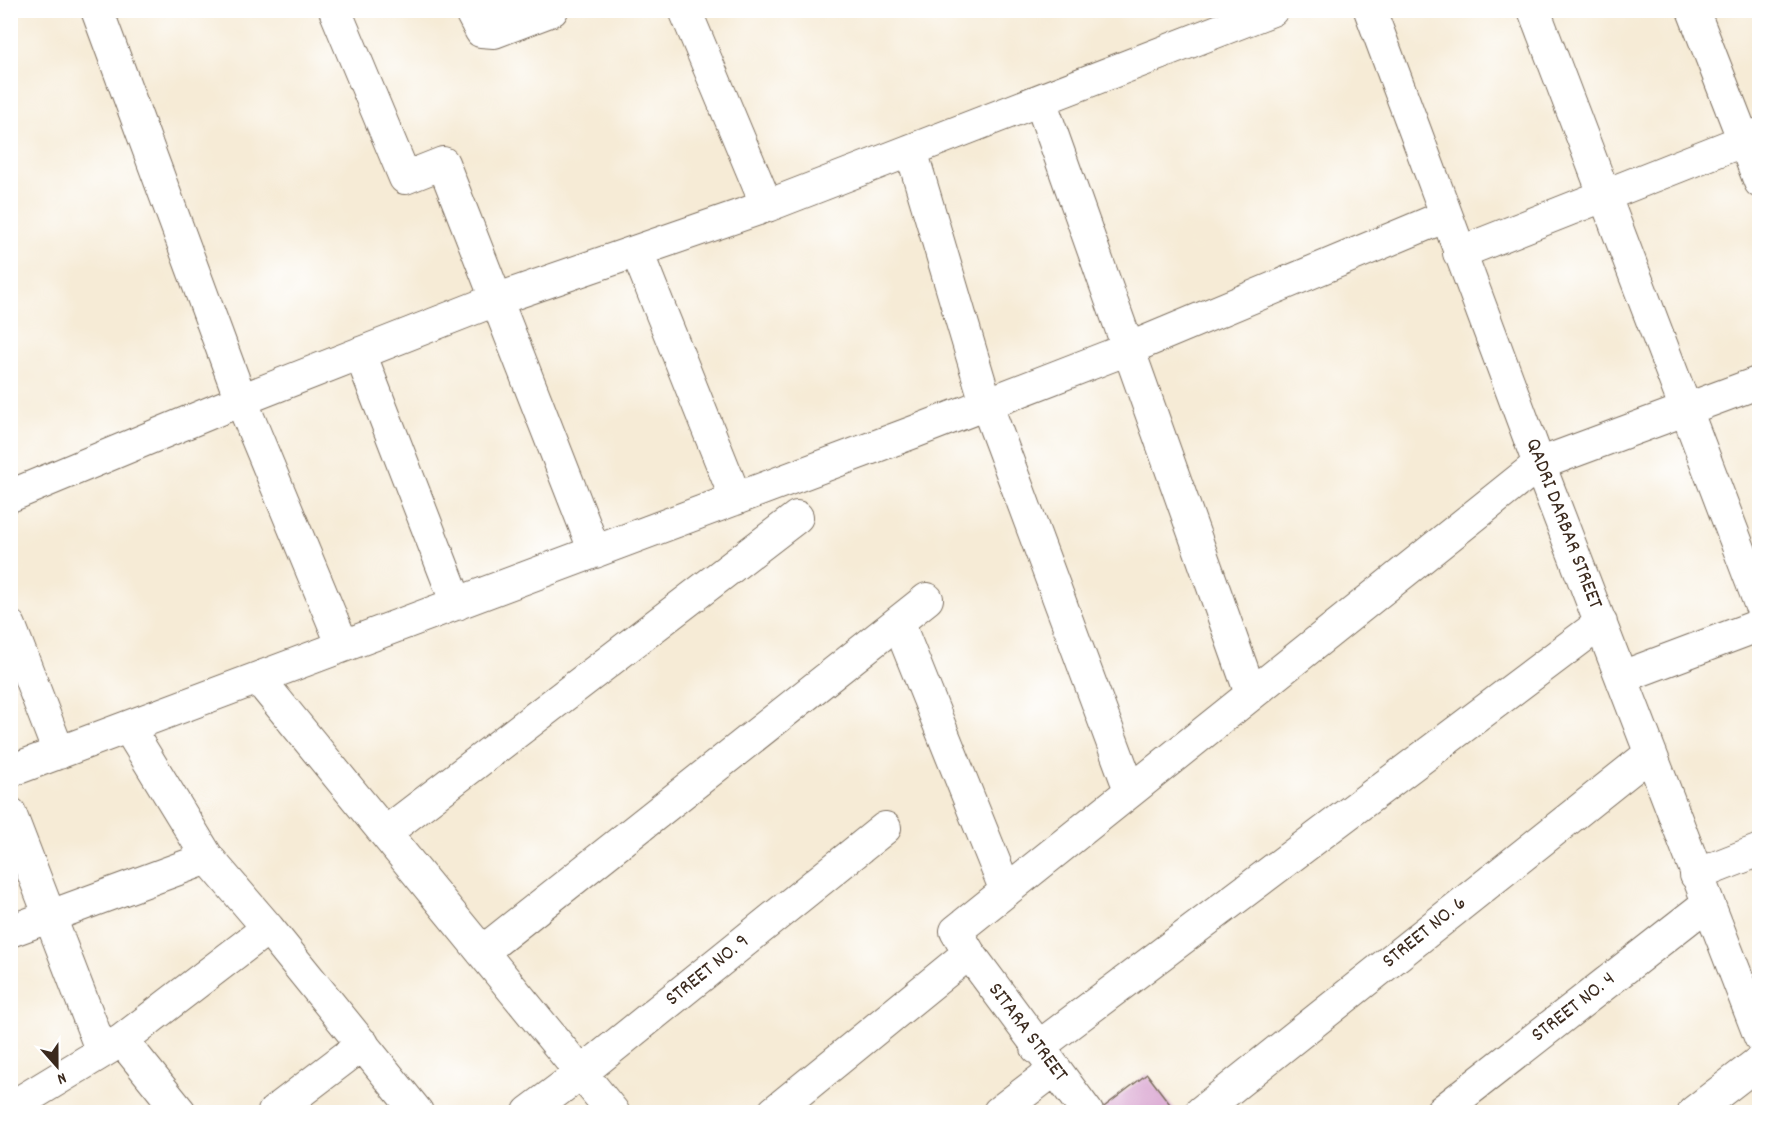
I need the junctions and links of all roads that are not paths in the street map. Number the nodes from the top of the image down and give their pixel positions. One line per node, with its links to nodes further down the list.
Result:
1 (98, 10): 23 (street)
2 (335, 10): 19 (street)
3 (470, 10): 4 (street)
4 (552, 10)
5 (685, 10): 15 (street)
6 (1272, 10): 10 (street)
7 (1370, 10): 16 (street, QADRI DARBAR STREET)
8 (1534, 10): 14 (street)
9 (1694, 10): 11 (street)
10 (1040, 100): 12 (street); 20 (street)
11 (1751, 137): 13 (street); 14 (street)
12 (911, 150): 15 (street); 24 (street)
13 (1760, 182)
14 (1602, 195): 18 (street); 25 (street)
15 (767, 206): 17 (street)
16 (1446, 216): 18 (street, QADRI DARBAR STREET); 20 (street)
17 (637, 252): 19 (street); 28 (street)
18 (1460, 253): 26 (street, QADRI DARBAR STREET)
19 (498, 299): 21 (street); 30 (street)
20 (1128, 349): 24 (street); 41 (street)
21 (360, 353): 23 (street); 32 (street)
22 (1760, 382): 25 (street)
23 (241, 400): 27 (street); 38 (street)
24 (986, 403): 28 (street); 46 (street)
25 (1684, 411): 26 (street); 33 (street)
26 (1539, 464): 35 (street, QADRI DARBAR STREET); 41 (street)
27 (10, 496)
28 (736, 499): 30 (street)
29 (797, 517): 49 (street)
30 (595, 552): 32 (street)
31 (927, 599): 34 (street)
32 (457, 604): 38 (street)
33 (1760, 604)
34 (898, 622): 53 (street); 57 (street)
35 (1601, 623): 39 (street, QADRI DARBAR STREET); 62 (street)
36 (1760, 625): 39 (street)
37 (10, 626): 43 (street)
38 (343, 646): 40 (street)
39 (1622, 677): 44 (street, QADRI DARBAR STREET)
40 (258, 678): 42 (street); 49 (street)
41 (1251, 694): 46 (street)
42 (128, 727): 43 (street); 51 (street)
43 (59, 753): 45 (street)
44 (1650, 754): 52 (street, QADRI DARBAR STREET); 74 (street, STREET NO. 6)
45 (10, 771)
46 (1130, 790): 53 (street)
47 (10, 813): 61 (street)
48 (885, 828): 64 (street, STREET NO. 9)
49 (385, 833): 57 (street)
50 (1760, 850): 52 (street)
51 (208, 858): 55 (street); 56 (street)
52 (1696, 875): 54 (street, QADRI DARBAR STREET)
53 (1006, 891): 58 (street, SITARA STREET)
54 (1707, 904): 59 (street, QADRI DARBAR STREET); 75 (street, STREET NO. 4)
55 (268, 928): 60 (street); 61 (street)
56 (10, 931)
57 (482, 952): 64 (street)
58 (969, 953): 62 (street, SITARA STREET); 71 (street)
59 (1760, 1037)
60 (363, 1044): 67 (street); 68 (street)
61 (112, 1046): 65 (street); 66 (street)
62 (1046, 1059): 72 (street); 73 (street, SITARA STREET)
63 (1760, 1061): 76 (street)
64 (581, 1074): 69 (street, STREET NO. 9); 70 (street)
65 (10, 1108)
66 (180, 1113)
67 (274, 1113)
68 (417, 1113)
69 (529, 1113)
70 (613, 1113)
71 (774, 1113)
72 (999, 1113)
73 (1087, 1113)
74 (1201, 1113)
75 (1441, 1113)
76 (1694, 1113)

